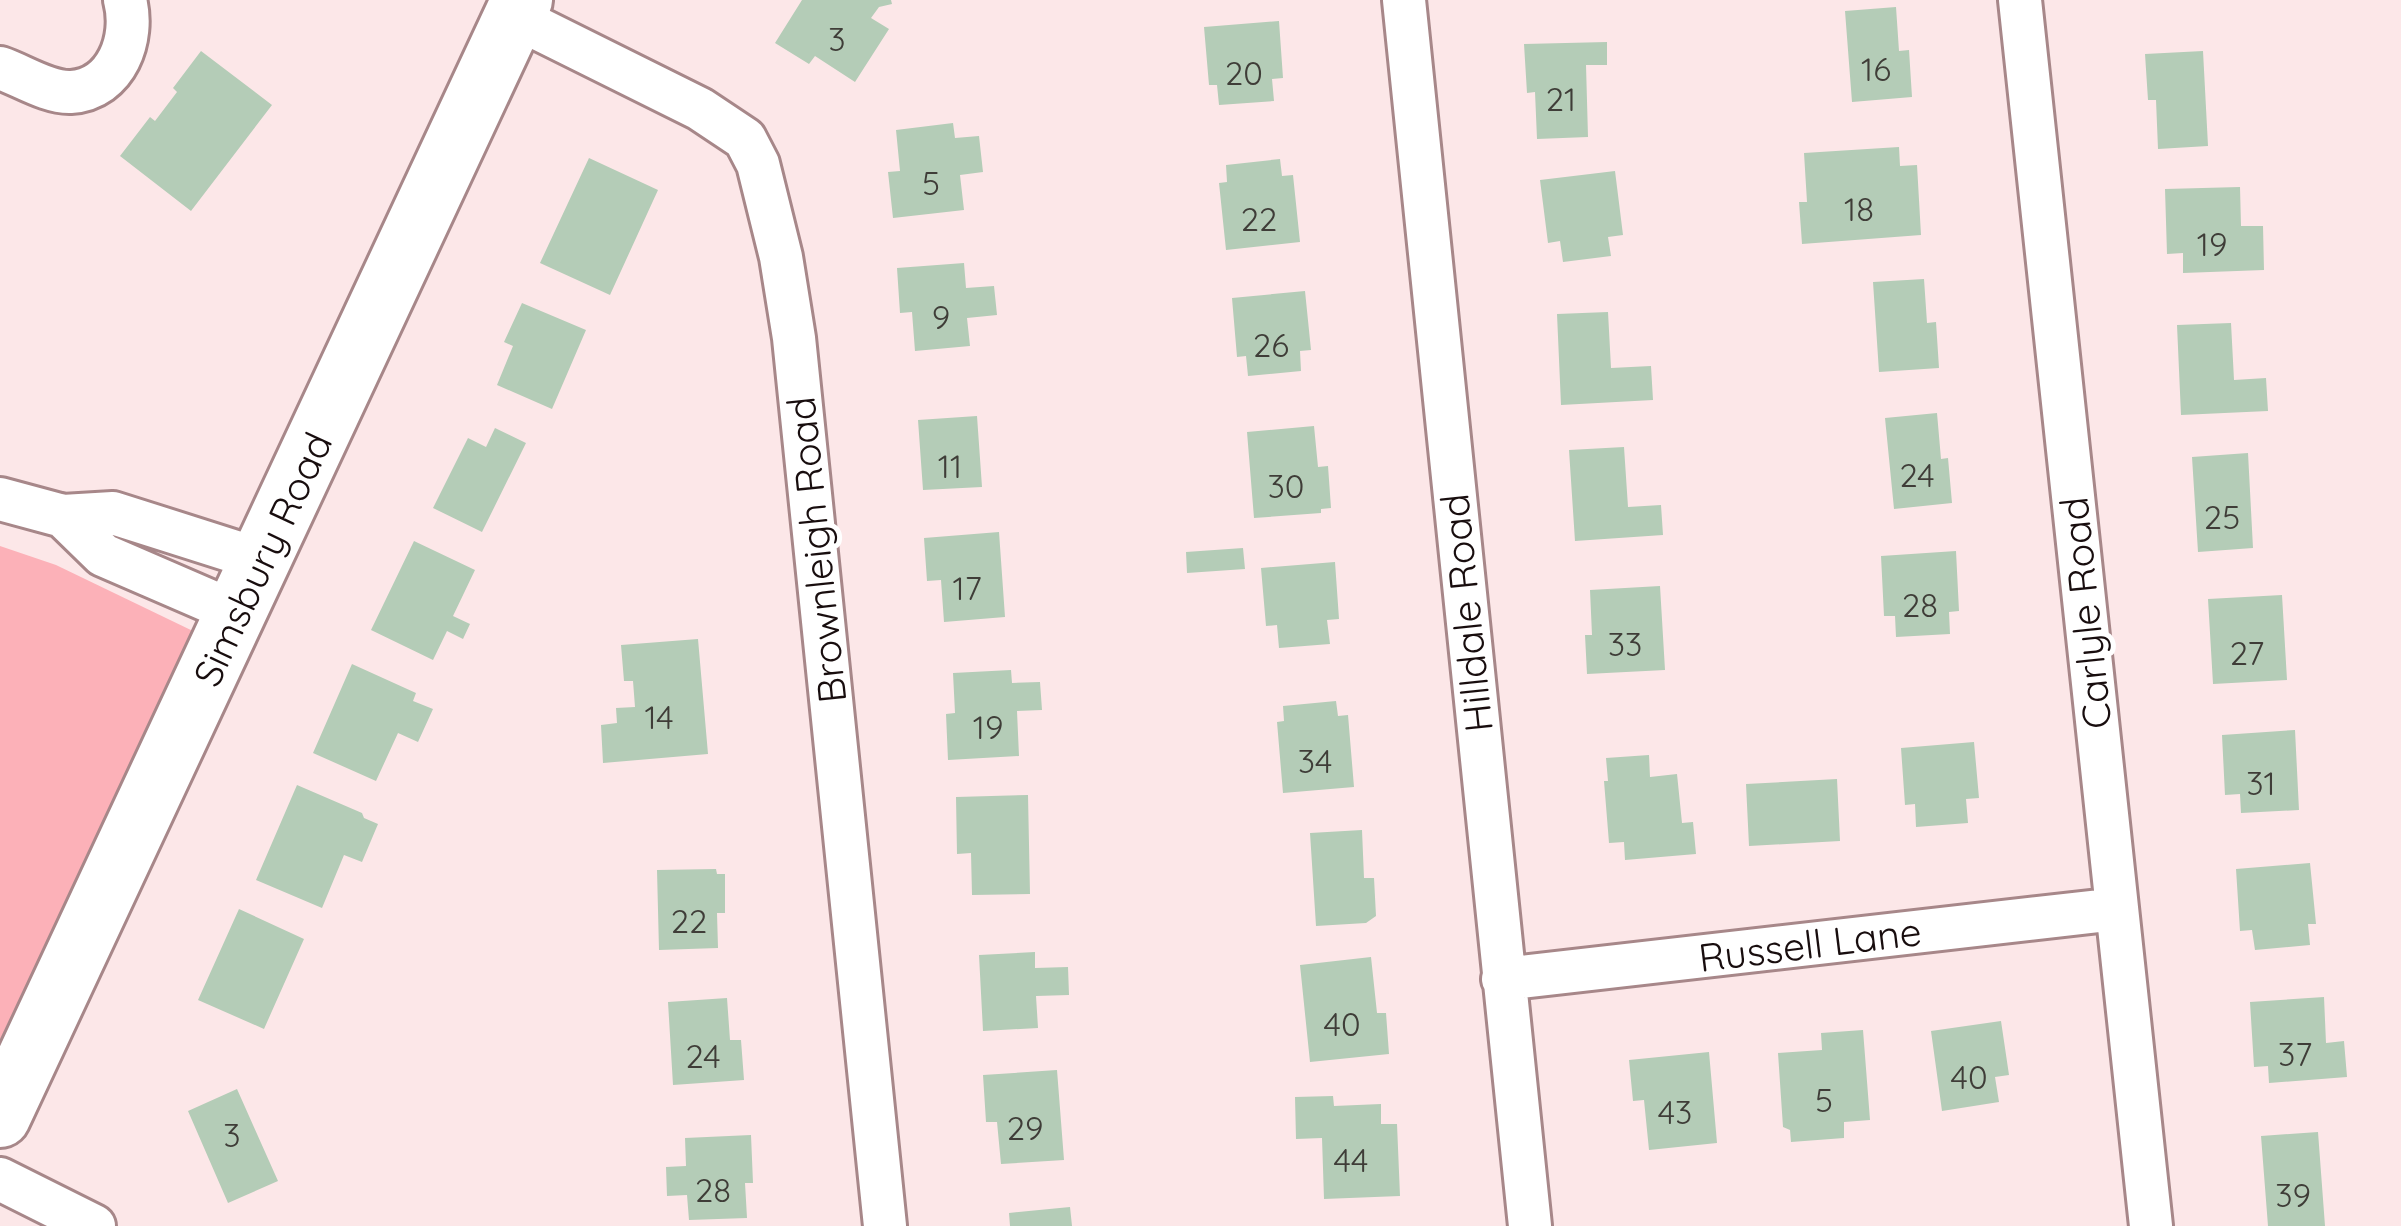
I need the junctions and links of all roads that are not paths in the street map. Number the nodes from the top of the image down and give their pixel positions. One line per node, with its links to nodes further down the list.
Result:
1 (125, 0): 5 (street)
2 (1404, 0): 10 (street, Hilldale Road)
3 (2020, 0): 9 (street, Carlyle Road)
4 (519, 8): 8 (main road, Simsbury Road); 14 (street, Brownleigh Road)
5 (0, 68)
6 (0, 499): 7 (street)
7 (63, 516): 8 (street); 8 (street)
8 (249, 586): 11 (main road, Simsbury Road)
9 (2117, 909): 10 (street, Russell Lane); 16 (street, Carlyle Road)
10 (1503, 979): 15 (street, Hilldale Road)
11 (0, 1117)
12 (0, 1179): 13 (street)
13 (94, 1226)
14 (885, 1226)
15 (1530, 1226)
16 (2151, 1226)

